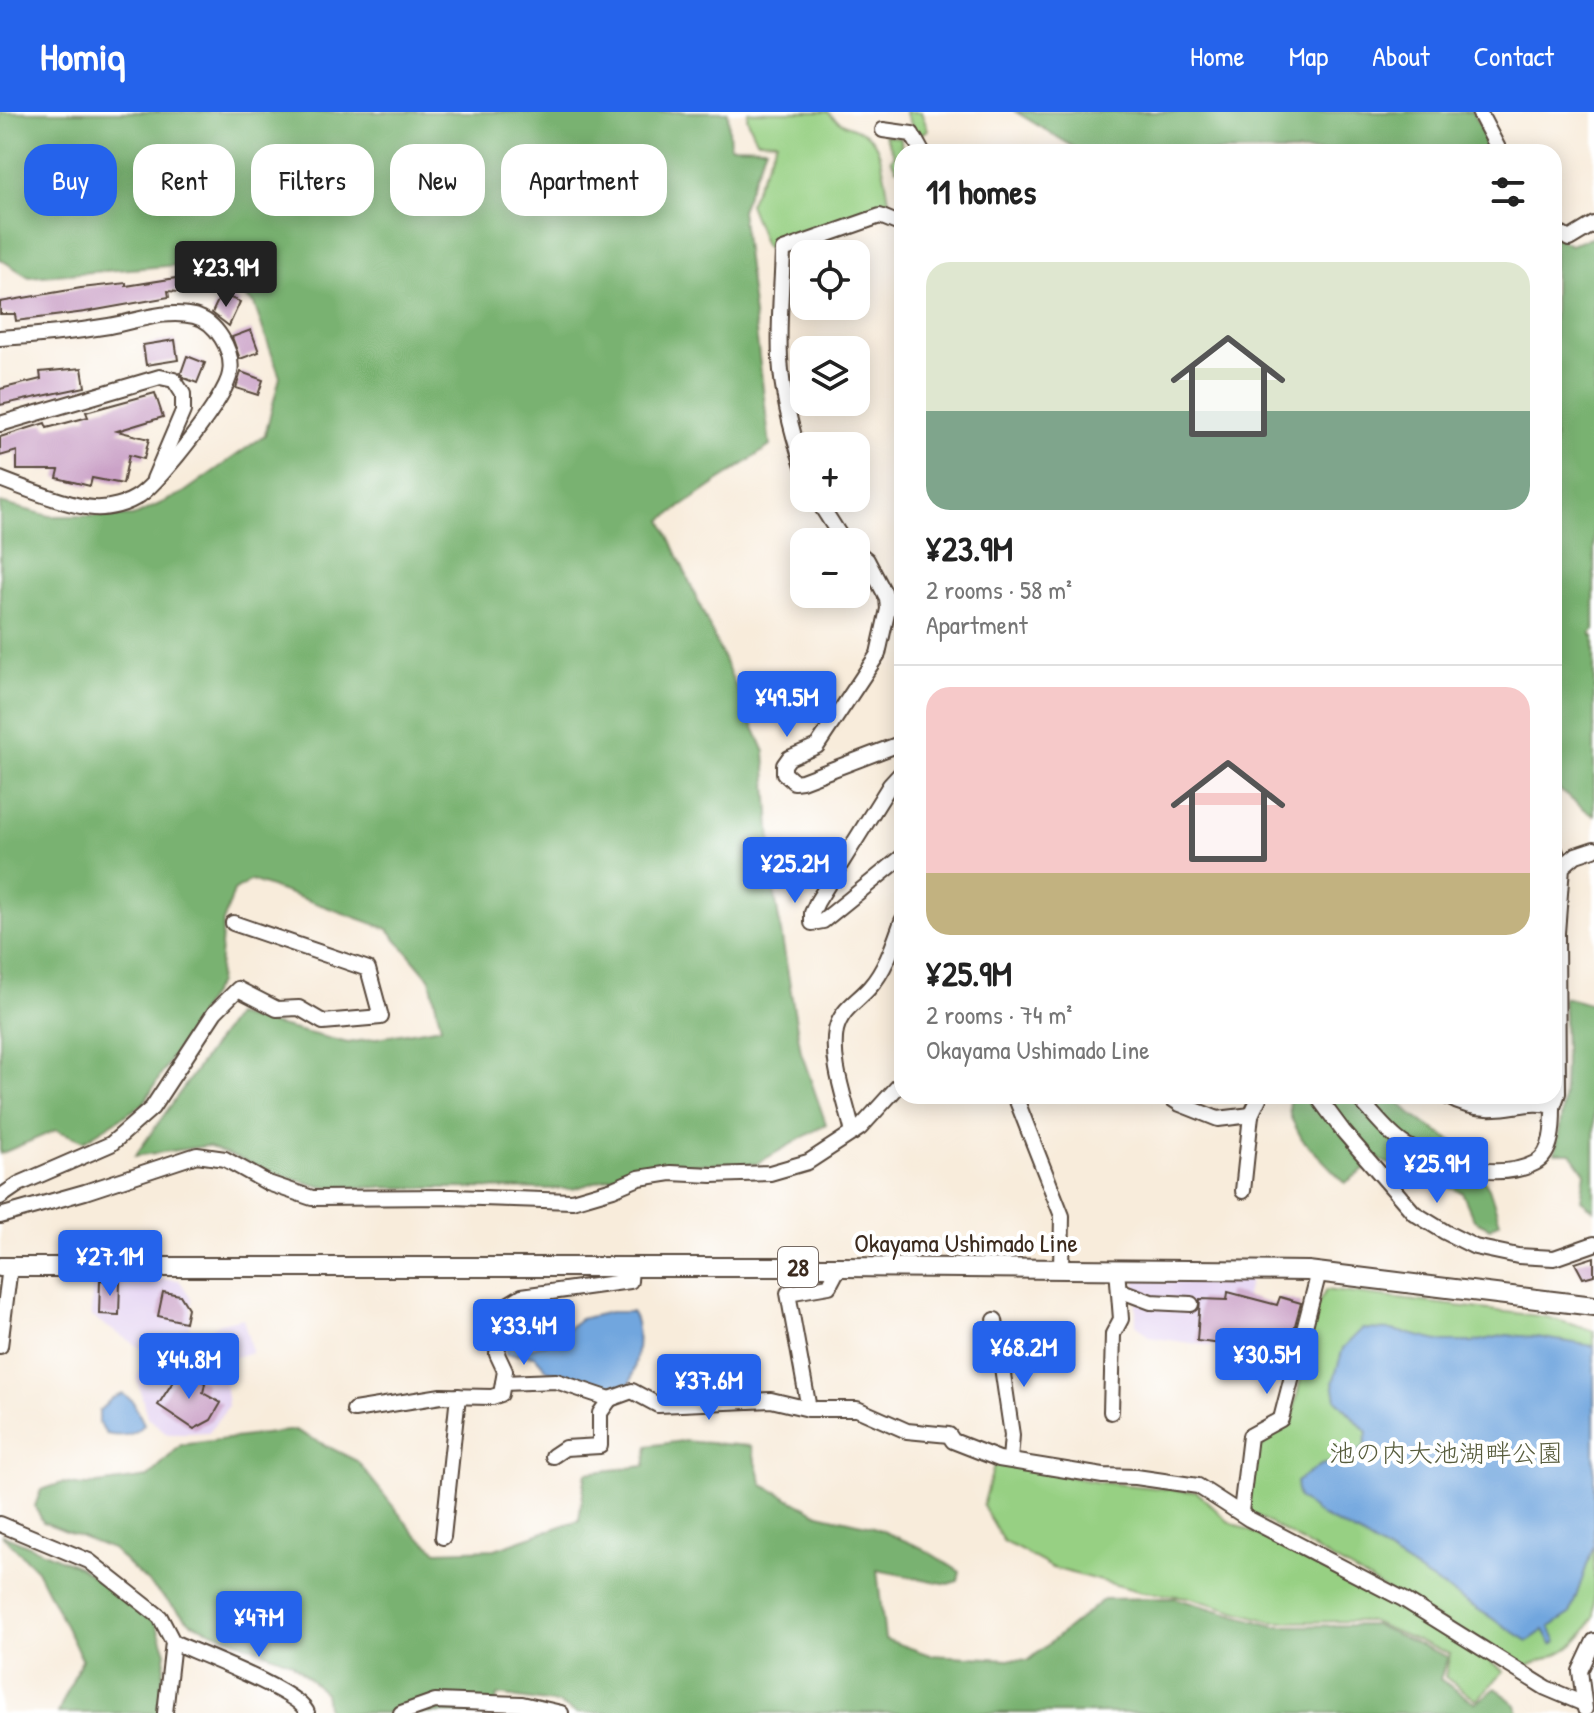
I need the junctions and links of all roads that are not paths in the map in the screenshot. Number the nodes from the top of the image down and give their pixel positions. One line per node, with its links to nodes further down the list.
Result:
1 (1479, 112): 4 (street)
2 (883, 130): 3 (street)
3 (918, 144)
4 (1496, 144)
5 (894, 222): 10 (street)
6 (1594, 224): 7 (street)
7 (1562, 235)
8 (0, 338): 12 (street)
9 (0, 424): 12 (street)
10 (792, 432)
11 (0, 479): 12 (street)
12 (152, 485)
13 (870, 566): 14 (street)
14 (894, 746)
15 (894, 781): 17 (street)
16 (1594, 849): 18 (street)
17 (894, 863)
18 (1562, 867)
19 (233, 923): 35 (street)
20 (894, 940): 33 (street)
21 (894, 1090): 33 (street)
22 (1018, 1104): 41 (street)
23 (1180, 1104): 32 (street)
24 (1256, 1104): 32 (street)
25 (1324, 1104): 37 (street)
26 (1364, 1104): 31 (street)
27 (1460, 1104): 28 (street)
28 (1536, 1104)
29 (1546, 1104): 31 (street)
30 (1554, 1104): 31 (street)
31 (1553, 1107)
32 (1251, 1115): 34 (street)
33 (853, 1133): 36 (street)
34 (1243, 1191)
35 (0, 1197)
36 (0, 1216)
37 (1594, 1244)
38 (5, 1267): 39 (main road, Okayama Ushimado Line / 28); 48 (street)
39 (631, 1267): 40 (main road, Okayama Ushimado Line / 28); 49 (street)
40 (839, 1267): 41 (main road, Okayama Ushimado Line / 28); 52 (street)
41 (1061, 1269): 42 (main road, Okayama Ushimado Line / 28)
42 (1117, 1269): 43 (main road, Okayama Ushimado Line / 28); 44 (street)
43 (1319, 1272): 46 (main road, Okayama Ushimado Line / 28); 57 (street)
44 (1119, 1290): 45 (street); 54 (street)
45 (1191, 1304)
46 (1594, 1306)
47 (995, 1320): 56 (street)
48 (0, 1346)
49 (503, 1383): 50 (street); 51 (street)
50 (458, 1396): 53 (street); 59 (street)
51 (610, 1399): 52 (street); 55 (street)
52 (809, 1409): 56 (street)
53 (354, 1410)
54 (1111, 1412)
55 (553, 1456)
56 (1010, 1460): 57 (street)
57 (1241, 1512): 62 (street)
58 (0, 1524): 60 (street)
59 (443, 1537)
60 (173, 1642): 63 (street); 64 (street)
61 (1593, 1649): 62 (street)
62 (1584, 1708)
63 (165, 1713)
64 (307, 1713)
65 (401, 1713): 66 (street)
66 (561, 1713)

